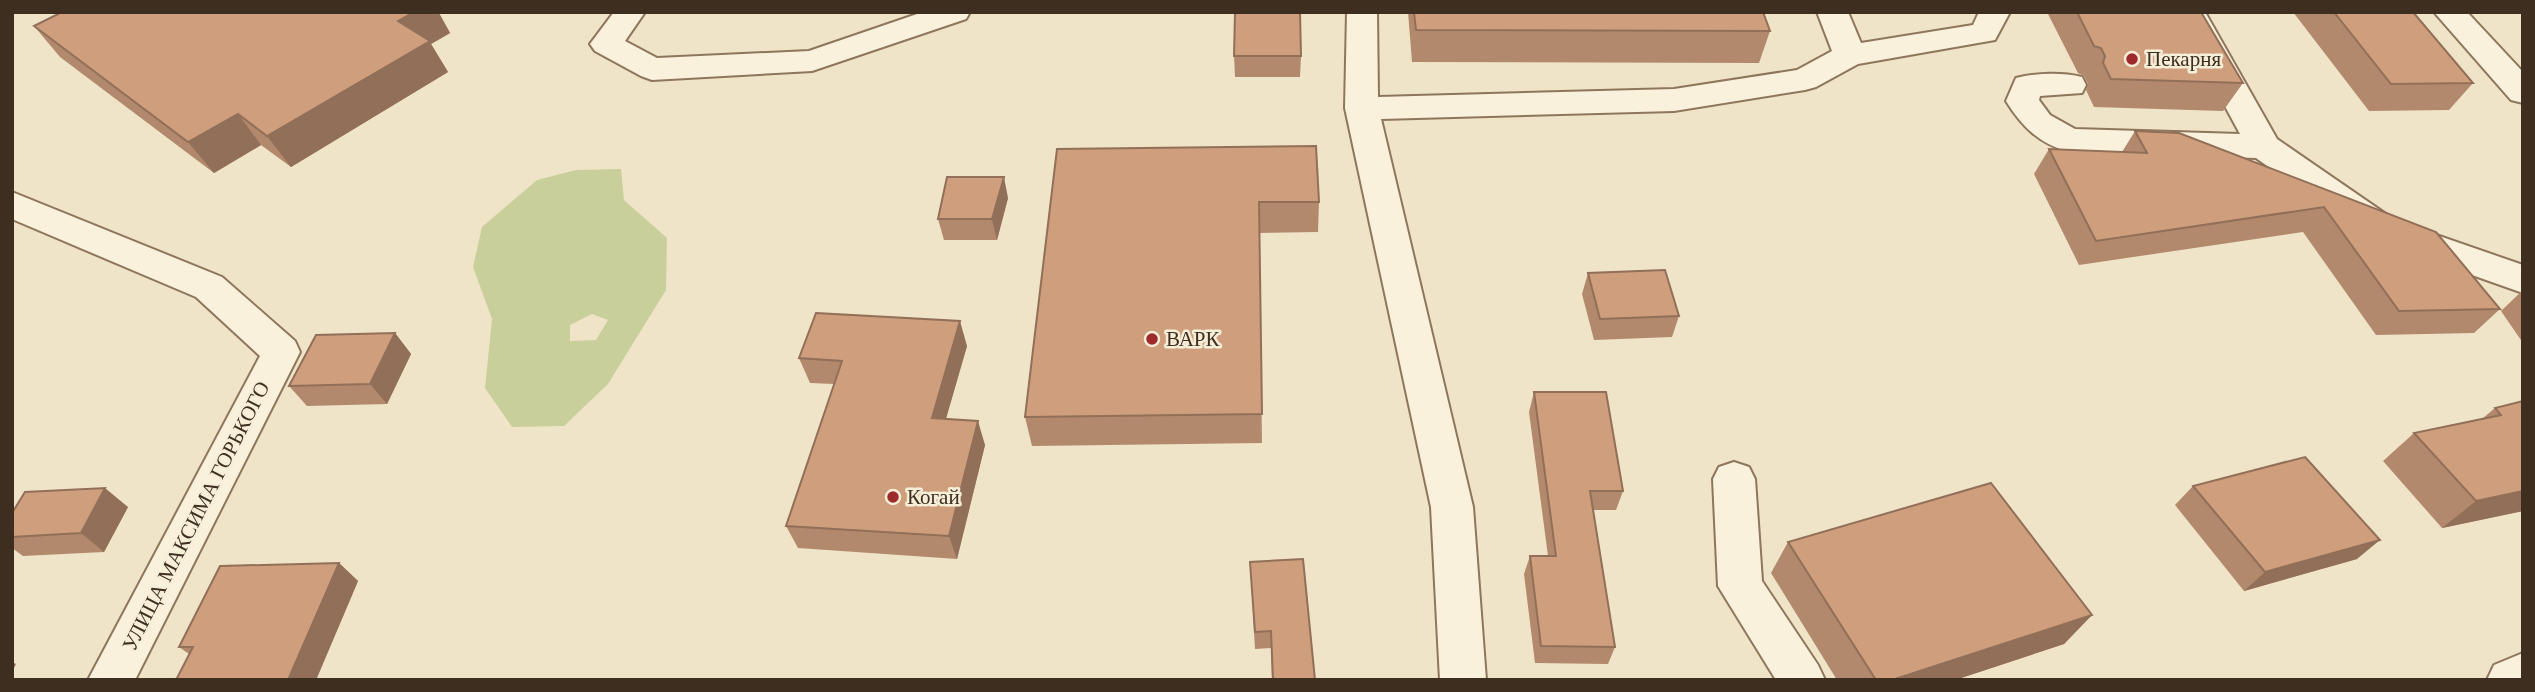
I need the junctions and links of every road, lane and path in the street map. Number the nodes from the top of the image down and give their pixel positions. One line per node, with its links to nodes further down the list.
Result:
1 (630, 12): 2 (street)
2 (956, 12)
3 (1362, 12): 11 (street)
4 (1832, 12): 8 (street)
5 (1994, 12): 8 (street)
6 (2189, 12): 12 (street)
7 (2449, 12): 10 (street)
8 (1850, 55): 11 (street)
9 (2070, 85): 12 (street)
10 (2523, 92)
11 (1362, 108): 18 (street)
12 (2264, 147): 14 (street)
13 (12, 205): 17 (street, УЛИЦА МАКСИМА ГОРЬКОГО)
14 (2523, 279)
15 (1734, 479): 19 (street)
16 (2523, 674): 20 (street)
17 (111, 680)
18 (1464, 680)
19 (1802, 680)
20 (2510, 680)

